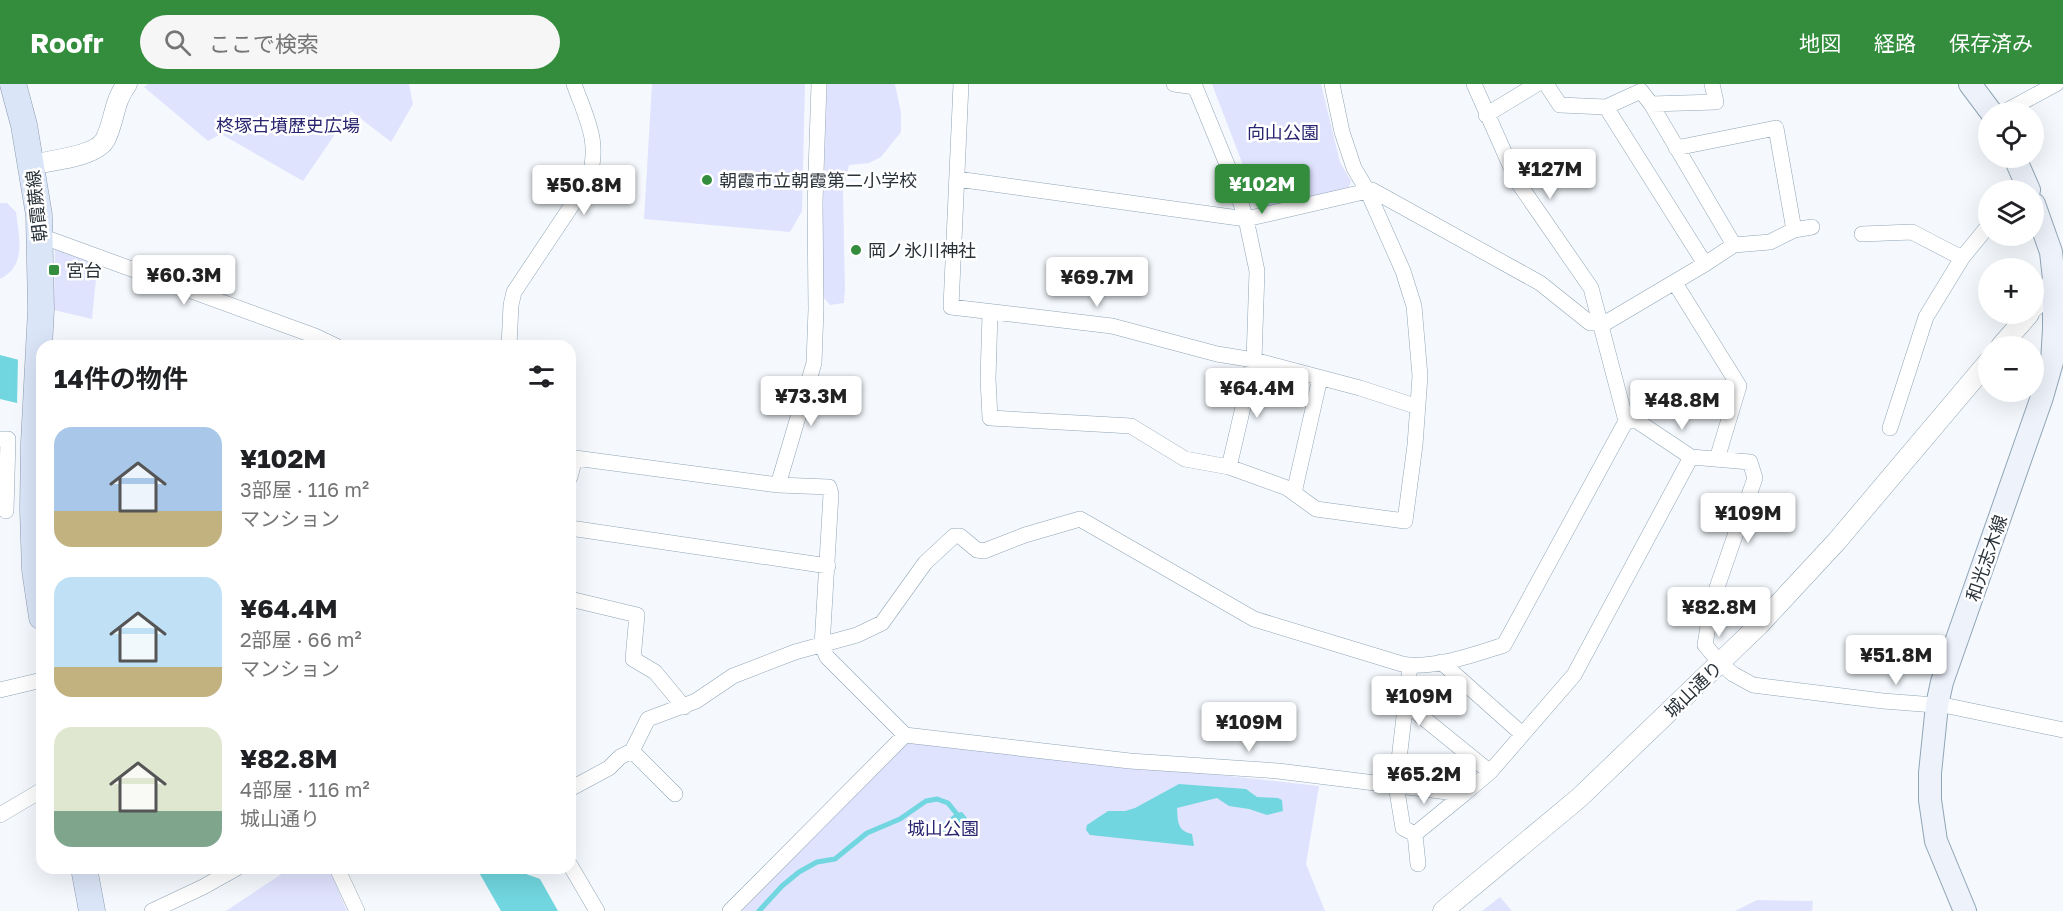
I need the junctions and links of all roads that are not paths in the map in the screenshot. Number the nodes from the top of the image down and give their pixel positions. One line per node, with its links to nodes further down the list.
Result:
1 (13, 84): 21 (main road, 朝霞蕨線)
2 (127, 84): 21 (street)
3 (574, 84): 43 (street)
4 (819, 84): 56 (street)
5 (961, 84): 22 (street)
6 (1174, 84): 14 (street)
7 (1332, 84): 23 (street)
8 (1474, 84): 19 (street)
9 (1537, 84): 19 (street)
10 (1546, 84): 18 (street)
11 (1712, 84): 17 (street)
12 (1970, 84): 15 (main road)
13 (2056, 84): 16 (street)
14 (1195, 86): 24 (street)
15 (1984, 102)
16 (2023, 102)
17 (1651, 104): 18 (street); 20 (street)
18 (1606, 107): 33 (street)
19 (1486, 115): 38 (street)
20 (1676, 148): 26 (street); 31 (street)
21 (32, 165): 30 (main road, 朝霞蕨線)
22 (957, 179): 24 (street); 37 (street)
23 (1367, 190): 24 (street); 38 (street); 47 (street)
24 (1245, 219): 44 (street)
25 (1812, 227): 26 (street)
26 (1794, 230): 31 (street)
27 (1862, 234): 32 (street)
28 (2044, 234): 34 (main road, 和光志木線)
29 (1978, 238): 32 (street)
30 (40, 239): 41 (main road, 朝霞蕨線); 42 (street)
31 (1734, 245): 33 (street)
32 (1962, 258): 49 (street)
33 (1705, 264): 35 (street)
34 (2060, 276): 36 (street); 71 (main road, 和光志木線)
35 (1675, 283): 38 (street); 53 (street)
36 (2044, 295)
37 (990, 313): 44 (street); 54 (street)
38 (1599, 322): 48 (street)
39 (2020, 324): 40 (street)
40 (2010, 336)
41 (40, 340)
42 (323, 340)
43 (509, 340)
44 (1254, 360): 46 (street); 54 (street)
45 (1978, 374): 66 (street, 城山通り)
46 (1320, 378): 47 (street); 57 (street)
47 (1418, 407): 57 (street)
48 (1626, 421): 51 (street); 65 (street)
49 (1890, 428)
50 (0, 439): 59 (street)
51 (1691, 457): 53 (street); 74 (street)
52 (576, 458): 56 (street)
53 (1717, 459): 66 (street)
54 (1229, 467): 57 (street)
55 (36, 468): 58 (main road, 朝霞蕨線)
56 (778, 485): 62 (street)
57 (1294, 493)
58 (33, 510): 59 (street); 61 (main road, 朝霞蕨線)
59 (3, 512)
60 (576, 529): 62 (street)
61 (36, 545)
62 (828, 567): 64 (street)
63 (576, 600): 72 (street)
64 (822, 646): 67 (street); 72 (street); 75 (street)
65 (1441, 662): 67 (street); 74 (street)
66 (1720, 663): 71 (street); 95 (street, 城山通り)
67 (1410, 666): 70 (street)
68 (36, 681): 69 (street)
69 (0, 690)
70 (1406, 703): 77 (street); 78 (street)
71 (1937, 705): 73 (street); 96 (main road, 和光志木線)
72 (684, 707): 76 (street)
73 (2063, 730)
74 (1522, 734): 77 (street)
75 (904, 735): 78 (street); 94 (street)
76 (632, 751): 79 (street); 81 (street)
77 (1490, 772): 82 (street)
78 (1396, 785): 82 (street); 84 (street)
79 (576, 786)
80 (36, 794): 83 (street)
81 (675, 794)
82 (1464, 794): 84 (street)
83 (0, 815)
84 (1415, 834): 85 (street)
85 (1418, 864)
86 (85, 874): 90 (main road)
87 (226, 874): 91 (street)
88 (340, 874): 92 (street)
89 (575, 874): 93 (street)
90 (92, 911)
91 (152, 911)
92 (357, 911)
93 (597, 911)
94 (730, 911)
95 (1443, 911)
96 (1965, 911)

